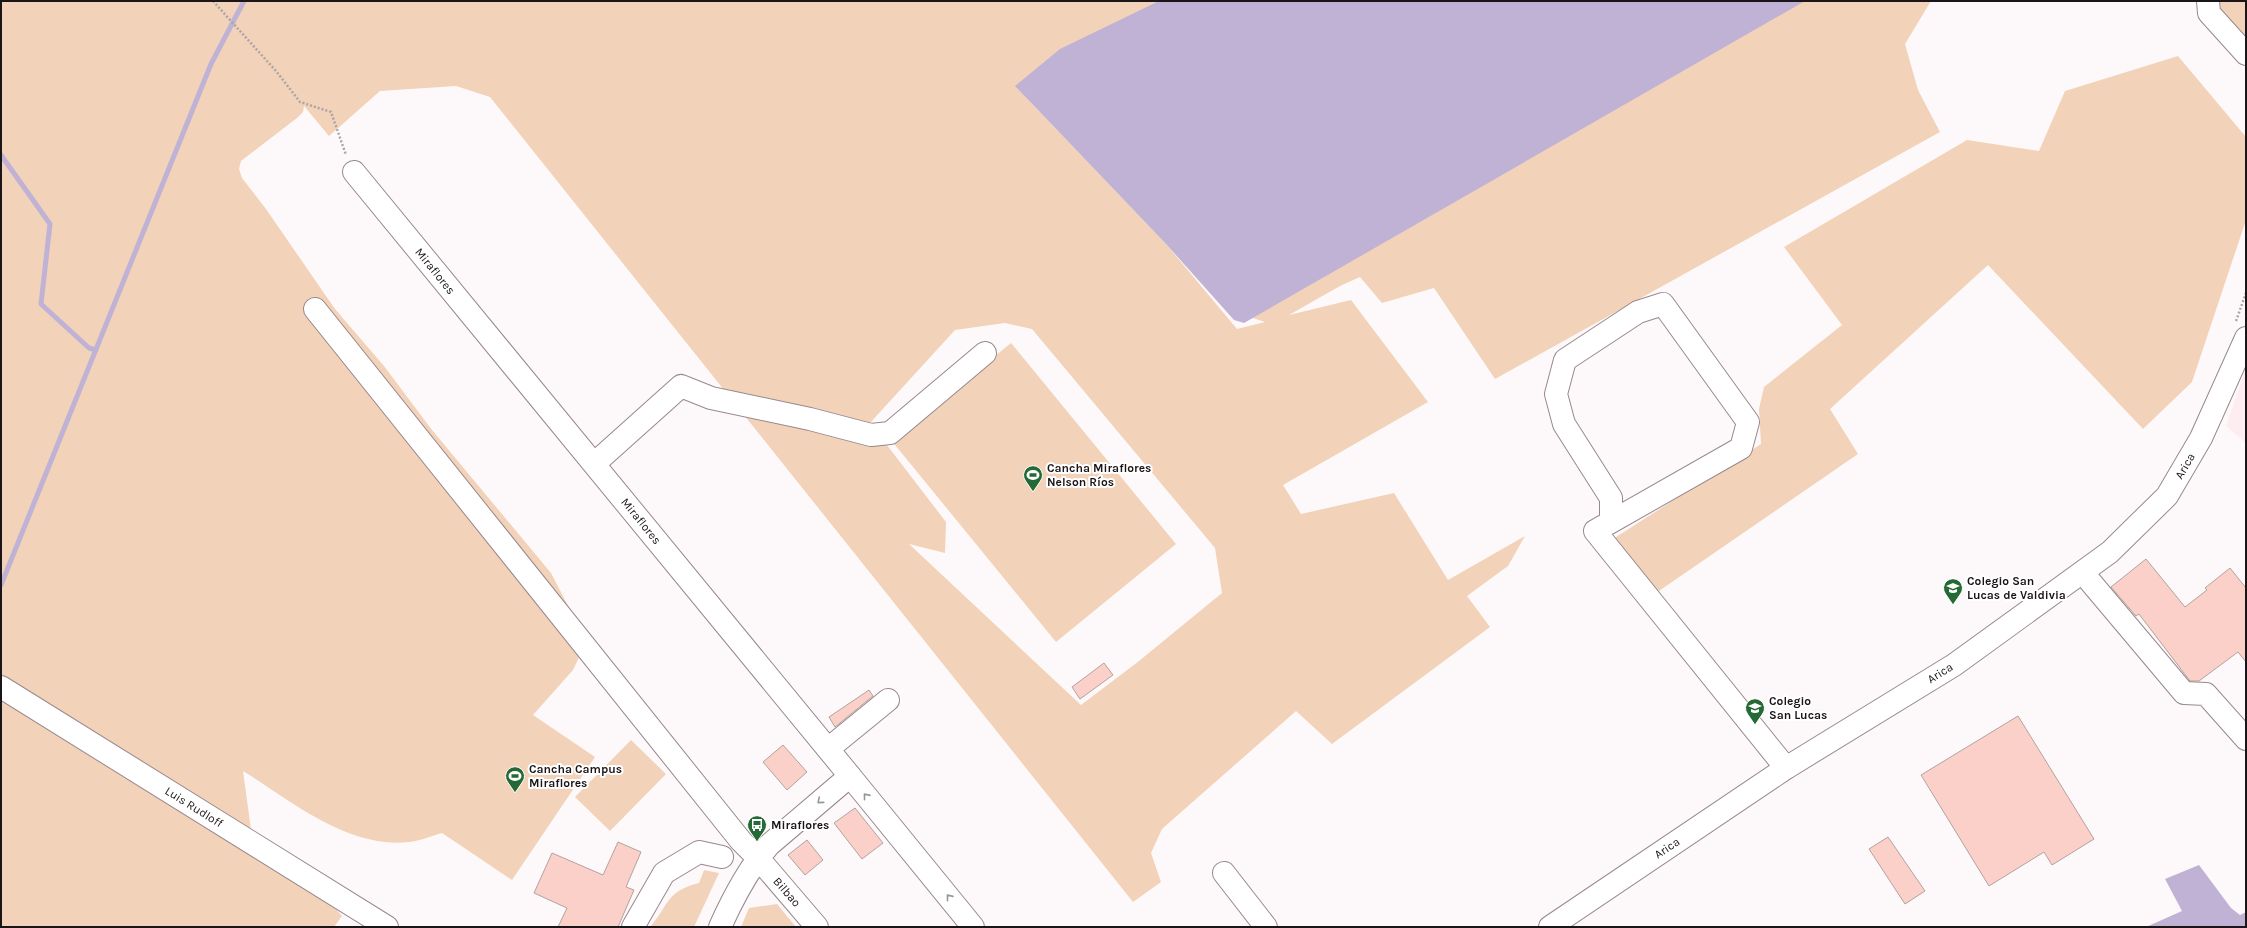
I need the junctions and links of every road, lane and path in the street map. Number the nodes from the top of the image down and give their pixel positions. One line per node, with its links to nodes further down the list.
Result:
1 (213, 1): 4 (path)
2 (2208, 1): 3 (main road)
3 (2246, 54)
4 (354, 172): 9 (main road, Miraflores)
5 (2246, 293): 7 (path)
6 (315, 308): 19 (main road, Bilbao)
7 (2240, 333): 11 (main road, Arica)
8 (985, 353): 9 (main road)
9 (594, 464): 15 (main road, Miraflores)
10 (1611, 521): 10 (main road); 16 (main road)
11 (2083, 573): 14 (main road); 16 (main road, Arica)
12 (1, 687): 21 (main road, Luis Rudloff)
13 (888, 700): 15 (main road)
14 (2246, 739)
15 (828, 750): 17 (main road, Miraflores)
16 (1786, 768): 27 (main road, Arica)
17 (850, 776): 19 (main road, one-way to 19); 25 (main road, Miraflores, one-way to 17)
18 (722, 858): 22 (main road)
19 (758, 858): 23 (main road); 24 (main road, Bilbao)
20 (1224, 872): 26 (main road)
21 (386, 927)
22 (633, 927)
23 (720, 927)
24 (817, 927)
25 (973, 927)
26 (1266, 927)
27 (1550, 927)

